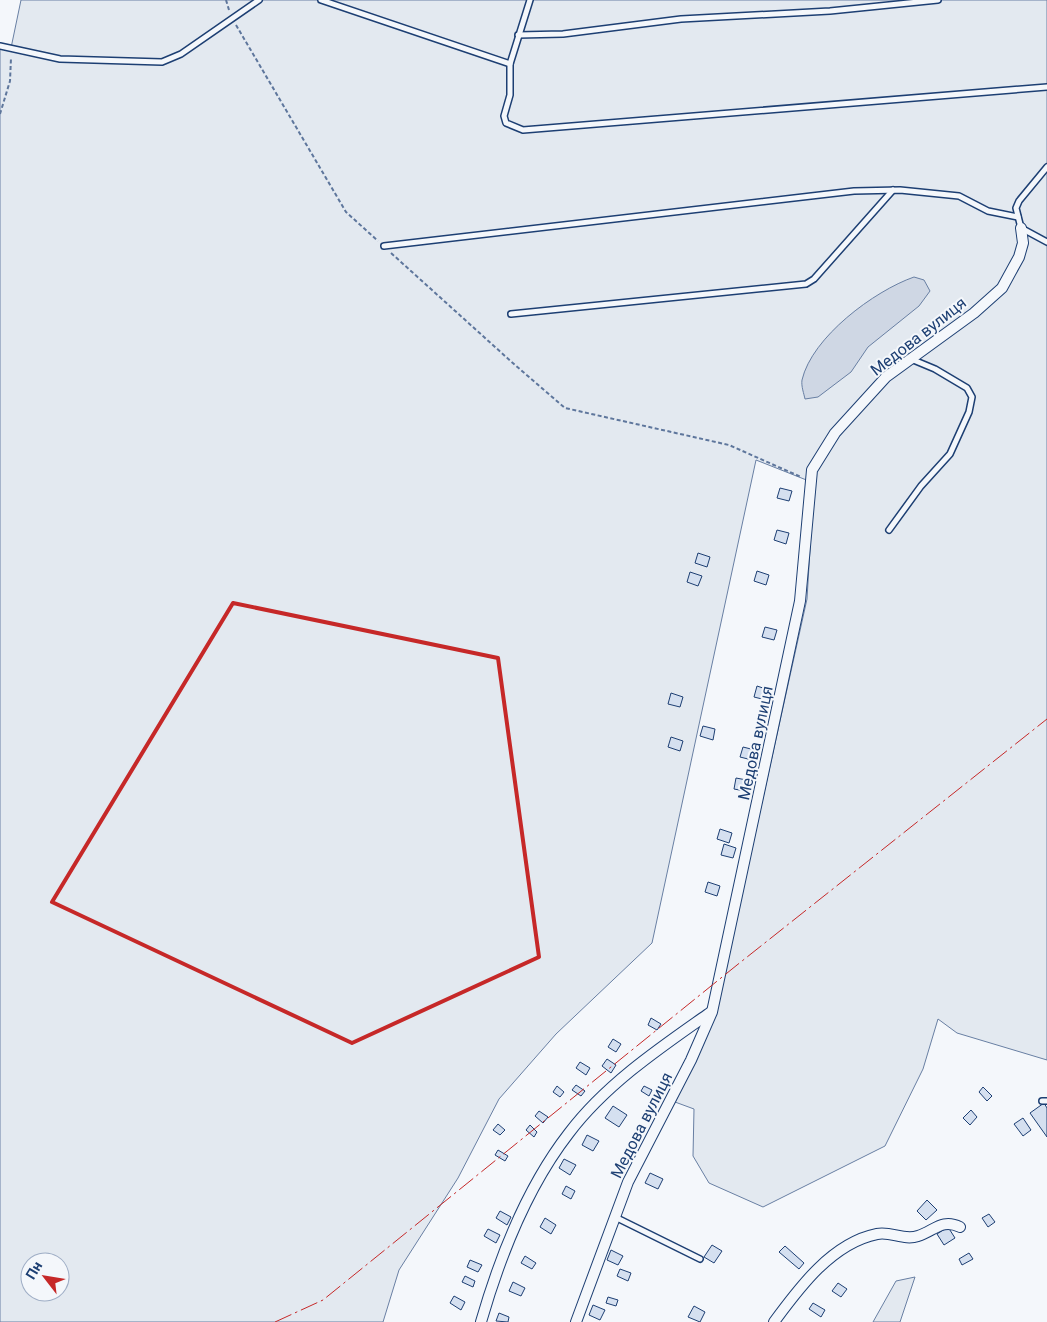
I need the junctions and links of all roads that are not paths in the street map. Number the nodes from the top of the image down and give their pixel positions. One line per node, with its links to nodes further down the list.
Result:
1 (259, 0): 6 (lane)
2 (321, 0): 7 (lane)
3 (530, 0): 5 (lane)
4 (938, 0): 5 (lane)
5 (518, 35): 7 (lane)
6 (0, 46)
7 (510, 64): 8 (lane)
8 (1047, 87)
9 (1047, 167): 11 (lane)
10 (893, 190): 11 (lane); 14 (lane); 15 (lane)
11 (1018, 217): 12 (lane)
12 (1021, 228): 13 (lane); 16 (street, Медова вулиця)
13 (1047, 242)
14 (384, 246)
15 (512, 314)
16 (910, 359): 17 (lane); 18 (street, Медова вулиця)
17 (889, 530)
18 (712, 1012): 19 (street, Медова вулиця); 22 (street)
19 (615, 1217): 21 (lane); 23 (street, Медова вулиця)
20 (960, 1227): 24 (street)
21 (700, 1259)
22 (481, 1322)
23 (576, 1322)
24 (774, 1322)

